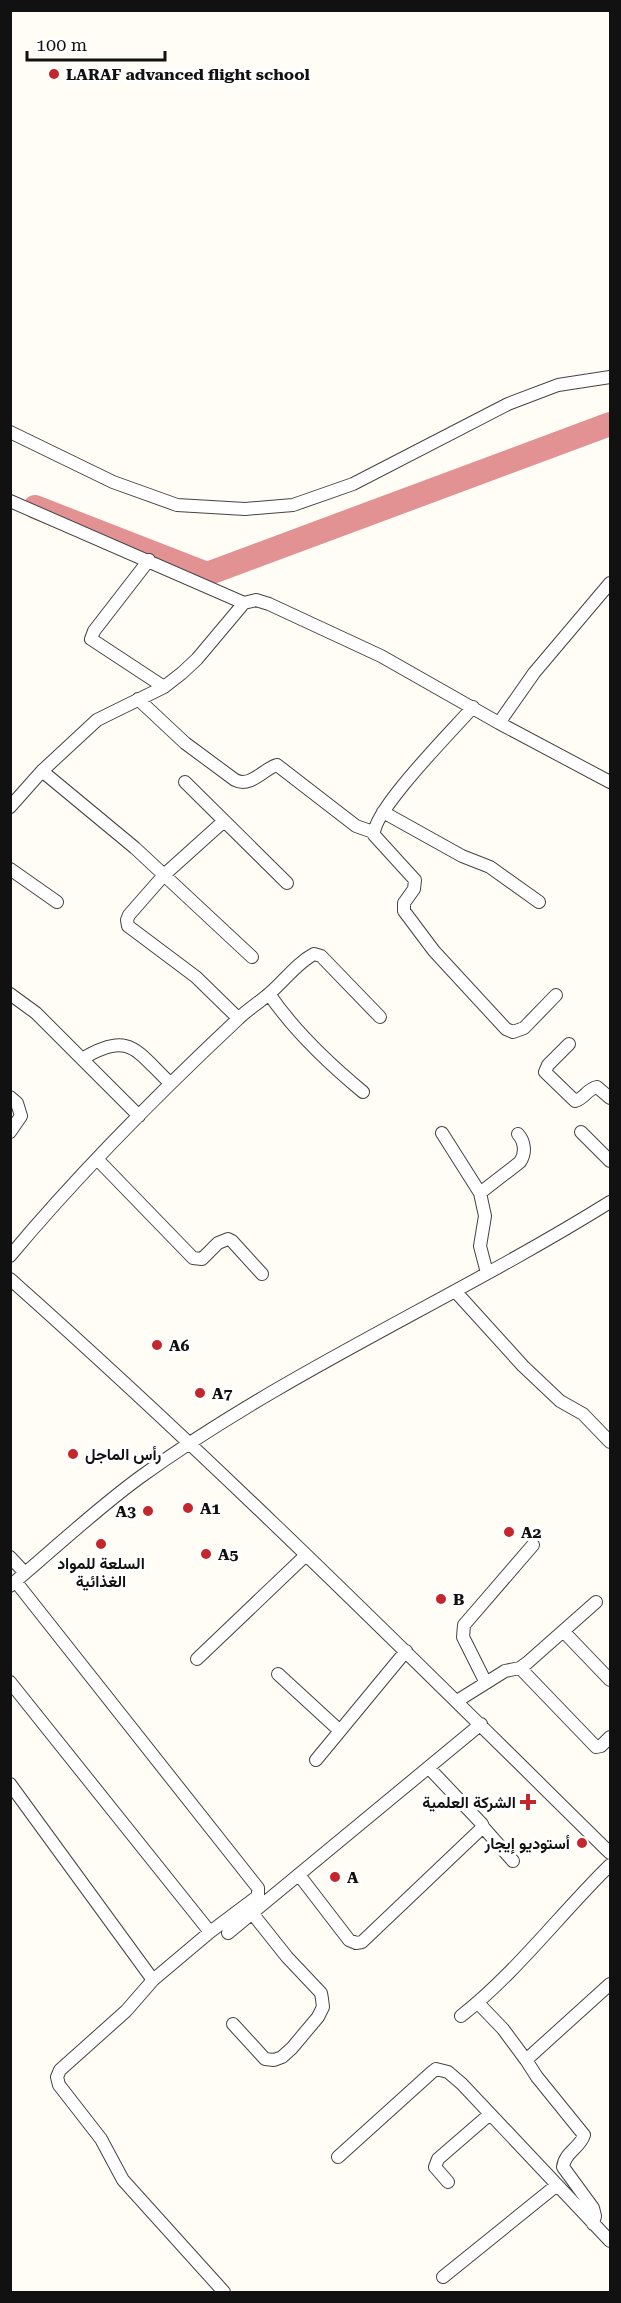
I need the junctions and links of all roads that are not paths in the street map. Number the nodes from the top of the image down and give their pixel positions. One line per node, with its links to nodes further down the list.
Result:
1 (610, 377): 2 (street)
2 (10, 432)
3 (10, 501): 4 (street)
4 (149, 560): 6 (street); 7 (street)
5 (610, 583): 10 (street)
6 (244, 603): 7 (street); 9 (street)
7 (164, 687): 8 (street)
8 (138, 699): 11 (street); 17 (street)
9 (473, 707): 10 (street); 15 (street)
10 (499, 723): 13 (street)
11 (42, 771): 14 (street); 19 (street)
12 (185, 782): 16 (street)
13 (610, 782)
14 (10, 807)
15 (383, 812): 17 (street); 22 (street)
16 (224, 821): 19 (street); 20 (street)
17 (373, 832): 26 (street)
18 (10, 869): 21 (street)
19 (164, 875): 23 (street); 28 (street)
20 (287, 883)
21 (57, 902)
22 (539, 902)
23 (252, 957)
24 (10, 994): 30 (street)
25 (269, 994): 27 (street); 28 (street); 32 (street)
26 (556, 995)
27 (380, 1017)
28 (238, 1018): 31 (street)
29 (569, 1044): 34 (street)
30 (82, 1059): 31 (street); 35 (street)
31 (170, 1083): 35 (street)
32 (363, 1092)
33 (10, 1097): 36 (street)
34 (610, 1098)
35 (139, 1116): 40 (street)
36 (10, 1132)
37 (581, 1132): 41 (street)
38 (442, 1133): 42 (street)
39 (518, 1134): 42 (street)
40 (98, 1160): 44 (street); 46 (street)
41 (610, 1161)
42 (480, 1193): 45 (street)
43 (610, 1203): 45 (street)
44 (10, 1256)
45 (487, 1273): 48 (street)
46 (262, 1275)
47 (12, 1284): 50 (street)
48 (455, 1291): 49 (street); 50 (street)
49 (610, 1442)
50 (191, 1444): 52 (street); 54 (street)
51 (533, 1545): 63 (street)
52 (306, 1555): 57 (street); 58 (street)
53 (10, 1557): 54 (street)
54 (17, 1580): 77 (street)
55 (596, 1602): 56 (street)
56 (563, 1631): 59 (street); 61 (street)
57 (406, 1652): 64 (street); 66 (street)
58 (197, 1659)
59 (520, 1668): 63 (street); 67 (street)
60 (278, 1674): 66 (street)
61 (610, 1680)
62 (10, 1682): 77 (street)
63 (486, 1683): 64 (street)
64 (457, 1701): 65 (street)
65 (481, 1724): 69 (street); 72 (street)
66 (340, 1731): 68 (street)
67 (610, 1737)
68 (316, 1760)
69 (429, 1768): 71 (street); 75 (street)
70 (10, 1784): 79 (street)
71 (483, 1827): 73 (street); 75 (street)
72 (610, 1854)
73 (513, 1860)
74 (610, 1865): 81 (street)
75 (299, 1875): 76 (street)
76 (252, 1913): 78 (street); 83 (street)
77 (210, 1932): 79 (street)
78 (228, 1933)
79 (153, 1980): 92 (street)
80 (610, 1984): 84 (street)
81 (478, 2003): 82 (street); 84 (street)
82 (460, 2016)
83 (233, 2024)
84 (526, 2060): 89 (street)
85 (489, 2114): 86 (street); 87 (street); 88 (street)
86 (338, 2157)
87 (448, 2182)
88 (556, 2186): 89 (street); 91 (street)
89 (593, 2224): 90 (street)
90 (610, 2241)
91 (443, 2277)
92 (224, 2292)

